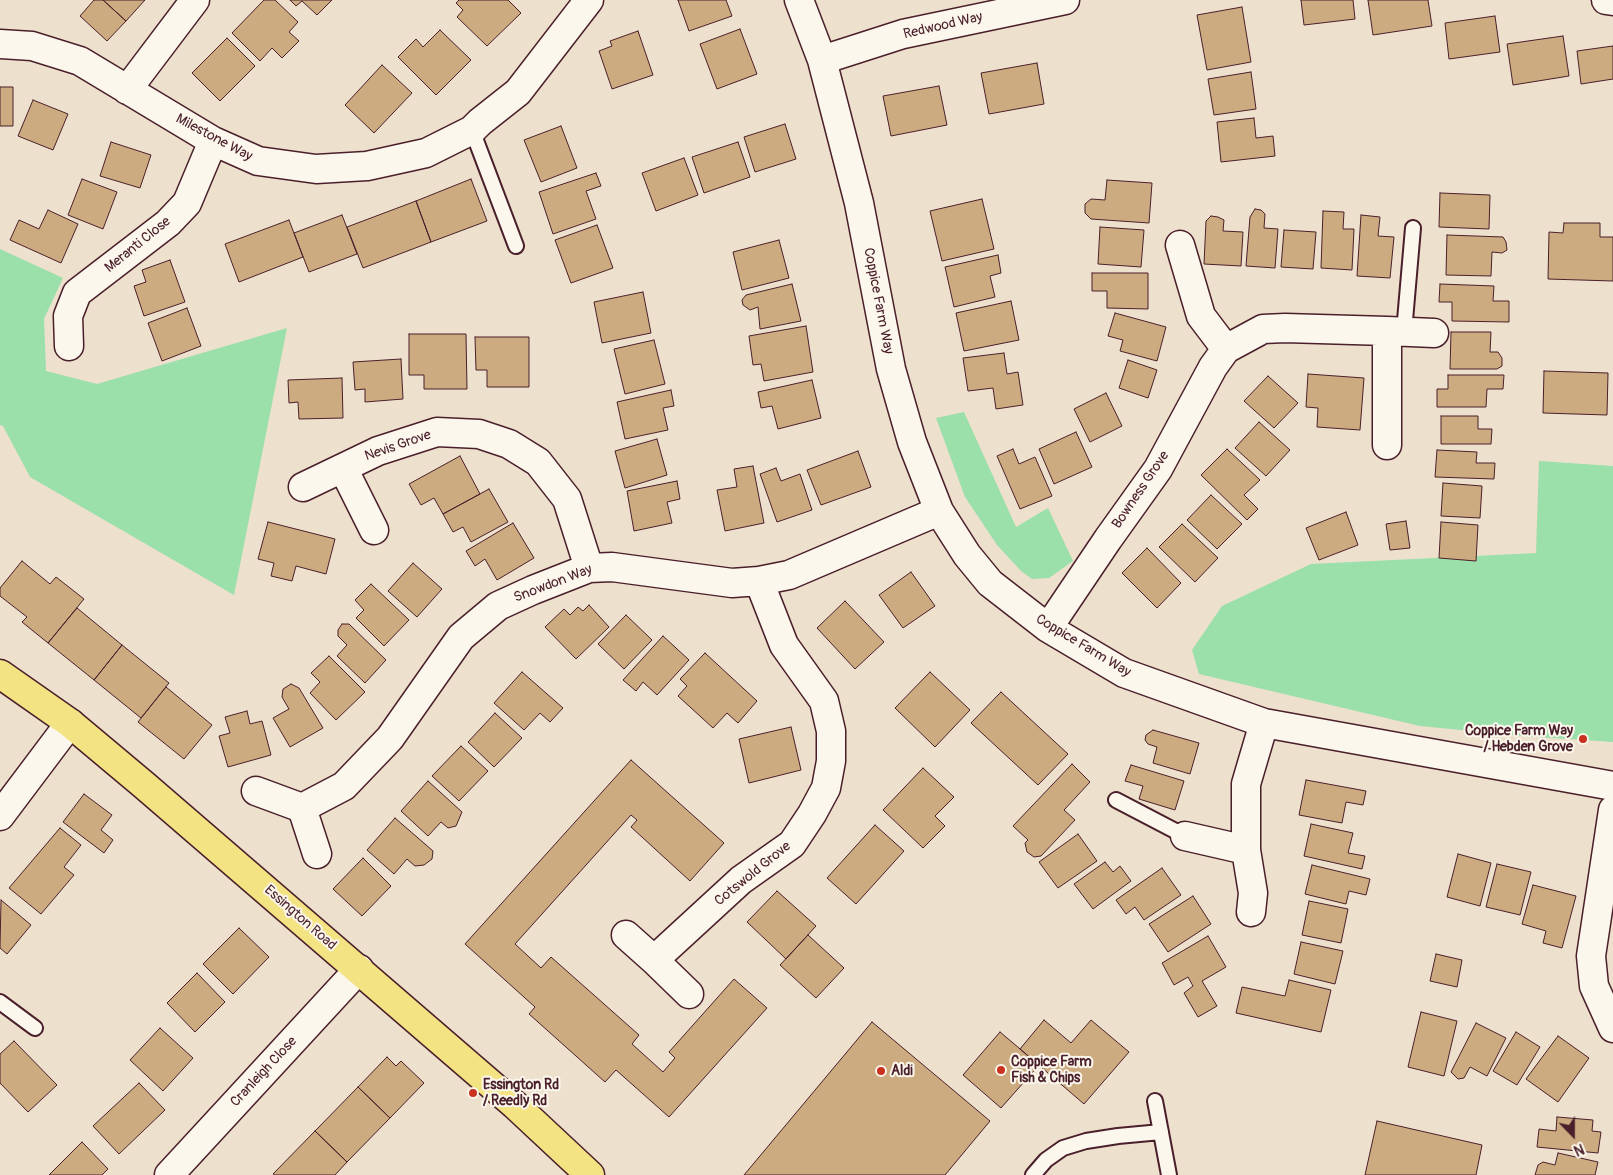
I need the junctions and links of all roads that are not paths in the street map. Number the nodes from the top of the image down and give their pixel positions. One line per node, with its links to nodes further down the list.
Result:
1 (194, 0): 9 (street)
2 (589, 0): 10 (street, Milestone Way)
3 (799, 0): 8 (street, Coppice Farm Way)
4 (1065, 0): 8 (street, Redwood Way)
5 (1606, 0): 6 (street)
6 (1613, 0)
7 (0, 44): 9 (street, Milestone Way)
8 (822, 60): 22 (street, Coppice Farm Way)
9 (127, 90): 11 (street, Milestone Way)
10 (472, 130): 11 (street, Milestone Way); 14 (lane)
11 (213, 141): 17 (street, Meranti Close)
12 (1413, 228): 15 (lane)
13 (1180, 244): 18 (street)
14 (516, 246)
15 (1396, 331): 16 (street, Bowness Grove); 18 (street, Bowness Grove); 19 (street)
16 (1434, 333)
17 (69, 346)
18 (1226, 349): 26 (street, Bowness Grove)
19 (1387, 445)
20 (343, 468): 21 (street, Nevis Grove); 23 (street); 24 (street, Nevis Grove)
21 (303, 487)
22 (939, 512): 25 (street, Snowdon Way); 26 (street, Coppice Farm Way)
23 (374, 530)
24 (590, 568): 25 (street, Snowdon Way); 33 (street, Snowdon Way)
25 (759, 581): 41 (street, Cotswold Grove)
26 (1048, 628): 29 (street, Coppice Farm Way)
27 (0, 674): 28 (main road, Essington Road)
28 (70, 723): 35 (street); 42 (main road, Essington Road)
29 (1264, 723): 30 (street, Coppice Farm Way); 37 (street)
30 (1613, 786)
31 (256, 791): 33 (street)
32 (1116, 800): 36 (lane)
33 (302, 808): 38 (street)
34 (1613, 810): 46 (street)
35 (0, 816)
36 (1185, 836): 37 (street)
37 (1246, 850): 39 (street)
38 (317, 854)
39 (1251, 912)
40 (626, 934): 41 (street)
41 (654, 960): 43 (street)
42 (359, 969): 49 (street, Cranleigh Close); 50 (main road, Essington Road)
43 (689, 994)
44 (0, 1002): 45 (lane)
45 (35, 1028)
46 (1613, 1028)
47 (1155, 1101): 48 (lane)
48 (1161, 1132): 51 (lane); 52 (lane)
49 (169, 1175)
50 (590, 1175)
51 (1033, 1175)
52 (1169, 1175)

